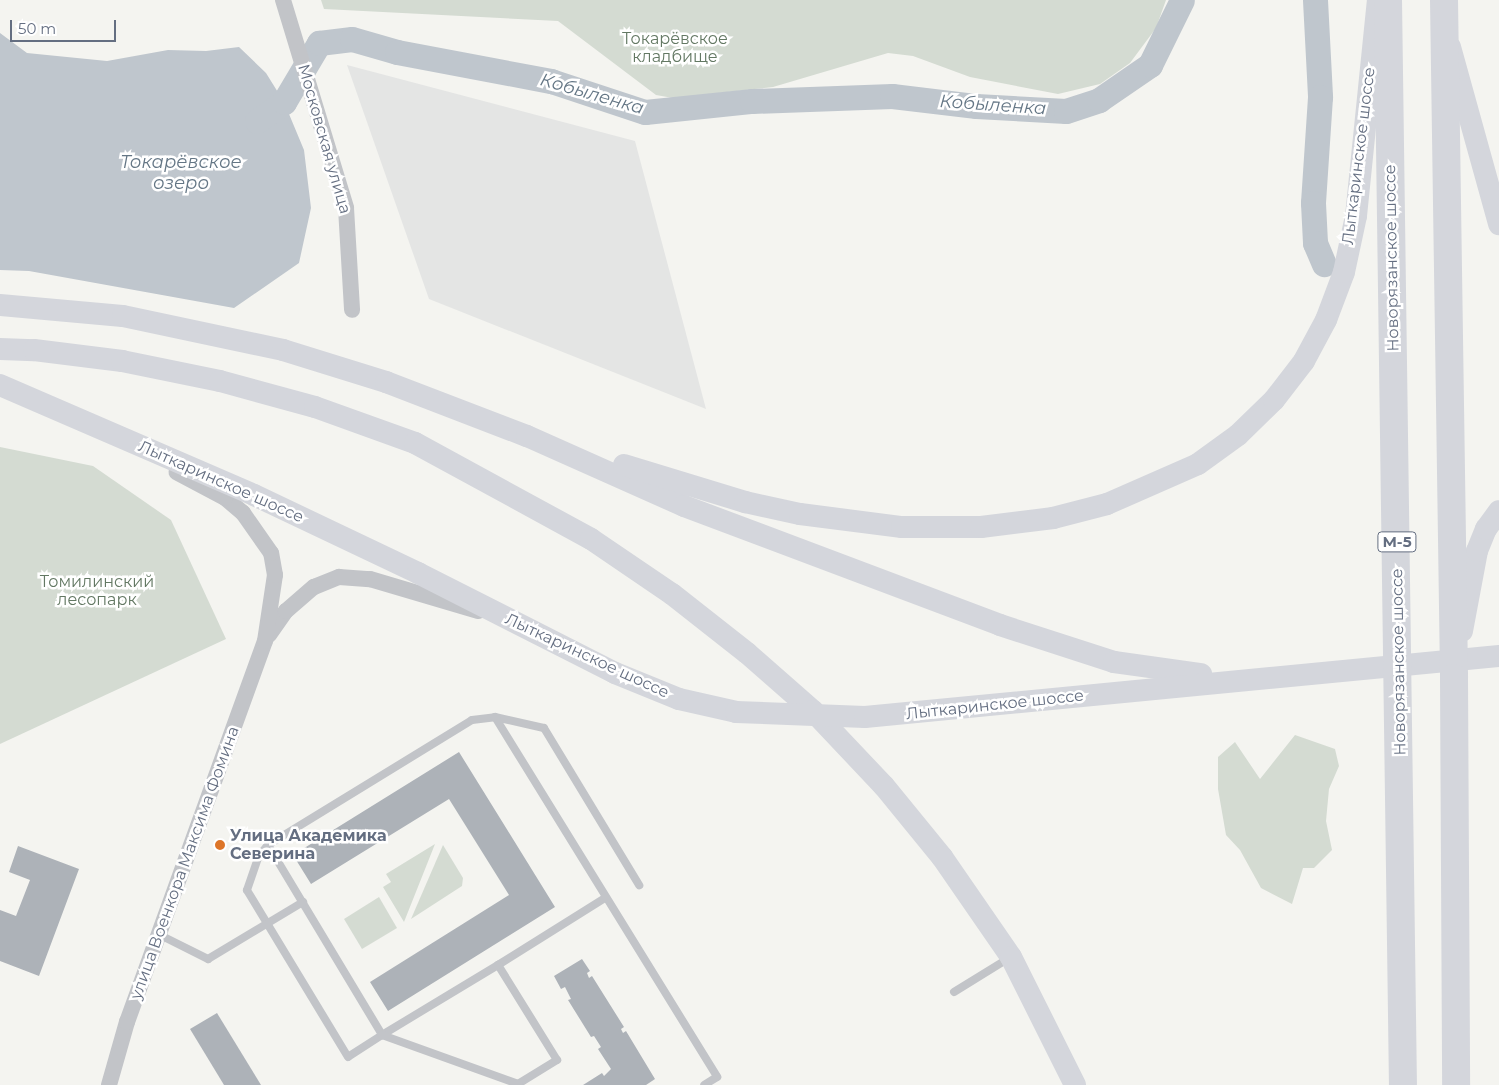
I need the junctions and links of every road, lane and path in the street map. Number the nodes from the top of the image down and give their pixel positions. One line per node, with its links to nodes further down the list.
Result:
1 (283, 0): 8 (street, Московская улица)
2 (1378, 0): 12 (main road, Лыткаринское шоссе)
3 (1388, 0): 34 (highway, Новорязанское шоссе / М-5)
4 (1444, 0): 5 (highway)
5 (1445, 30): 6 (main road); 17 (highway)
6 (1499, 224)
7 (0, 305): 12 (main road, Лыткаринское шоссе)
8 (352, 310)
9 (0, 349): 26 (main road)
10 (0, 385): 11 (main road, Лыткаринское шоссе)
11 (84, 424): 14 (main road, Лыткаринское шоссе); 15 (street, улица Военкора Максима Фомина)
12 (527, 436): 18 (main road, Лыткаринское шоссе)
13 (1499, 511): 17 (main road)
14 (511, 620): 15 (street, улица Военкора Максима Фомина); 18 (main road, Лыткаринское шоссе)
15 (265, 641): 25 (street, улица Военкора Максима Фомина)
16 (1499, 656): 18 (main road, Лыткаринское шоссе)
17 (1454, 678): 35 (highway)
18 (1250, 679)
19 (495, 717): 20 (lane); 21 (lane); 22 (lane)
20 (268, 845): 23 (lane); 24 (lane)
21 (639, 884)
22 (605, 898): 27 (lane); 32 (lane)
23 (303, 902): 24 (lane); 29 (lane)
24 (268, 923): 25 (lane); 29 (lane)
25 (160, 935): 30 (street, улица Военкора Максима Фомина)
26 (1011, 957): 28 (lane); 33 (main road)
27 (498, 965): 29 (lane); 31 (lane)
28 (954, 992)
29 (382, 1035): 31 (lane)
30 (109, 1085)
31 (518, 1085)
32 (704, 1085)
33 (1075, 1085)
34 (1403, 1085)
35 (1456, 1085)

